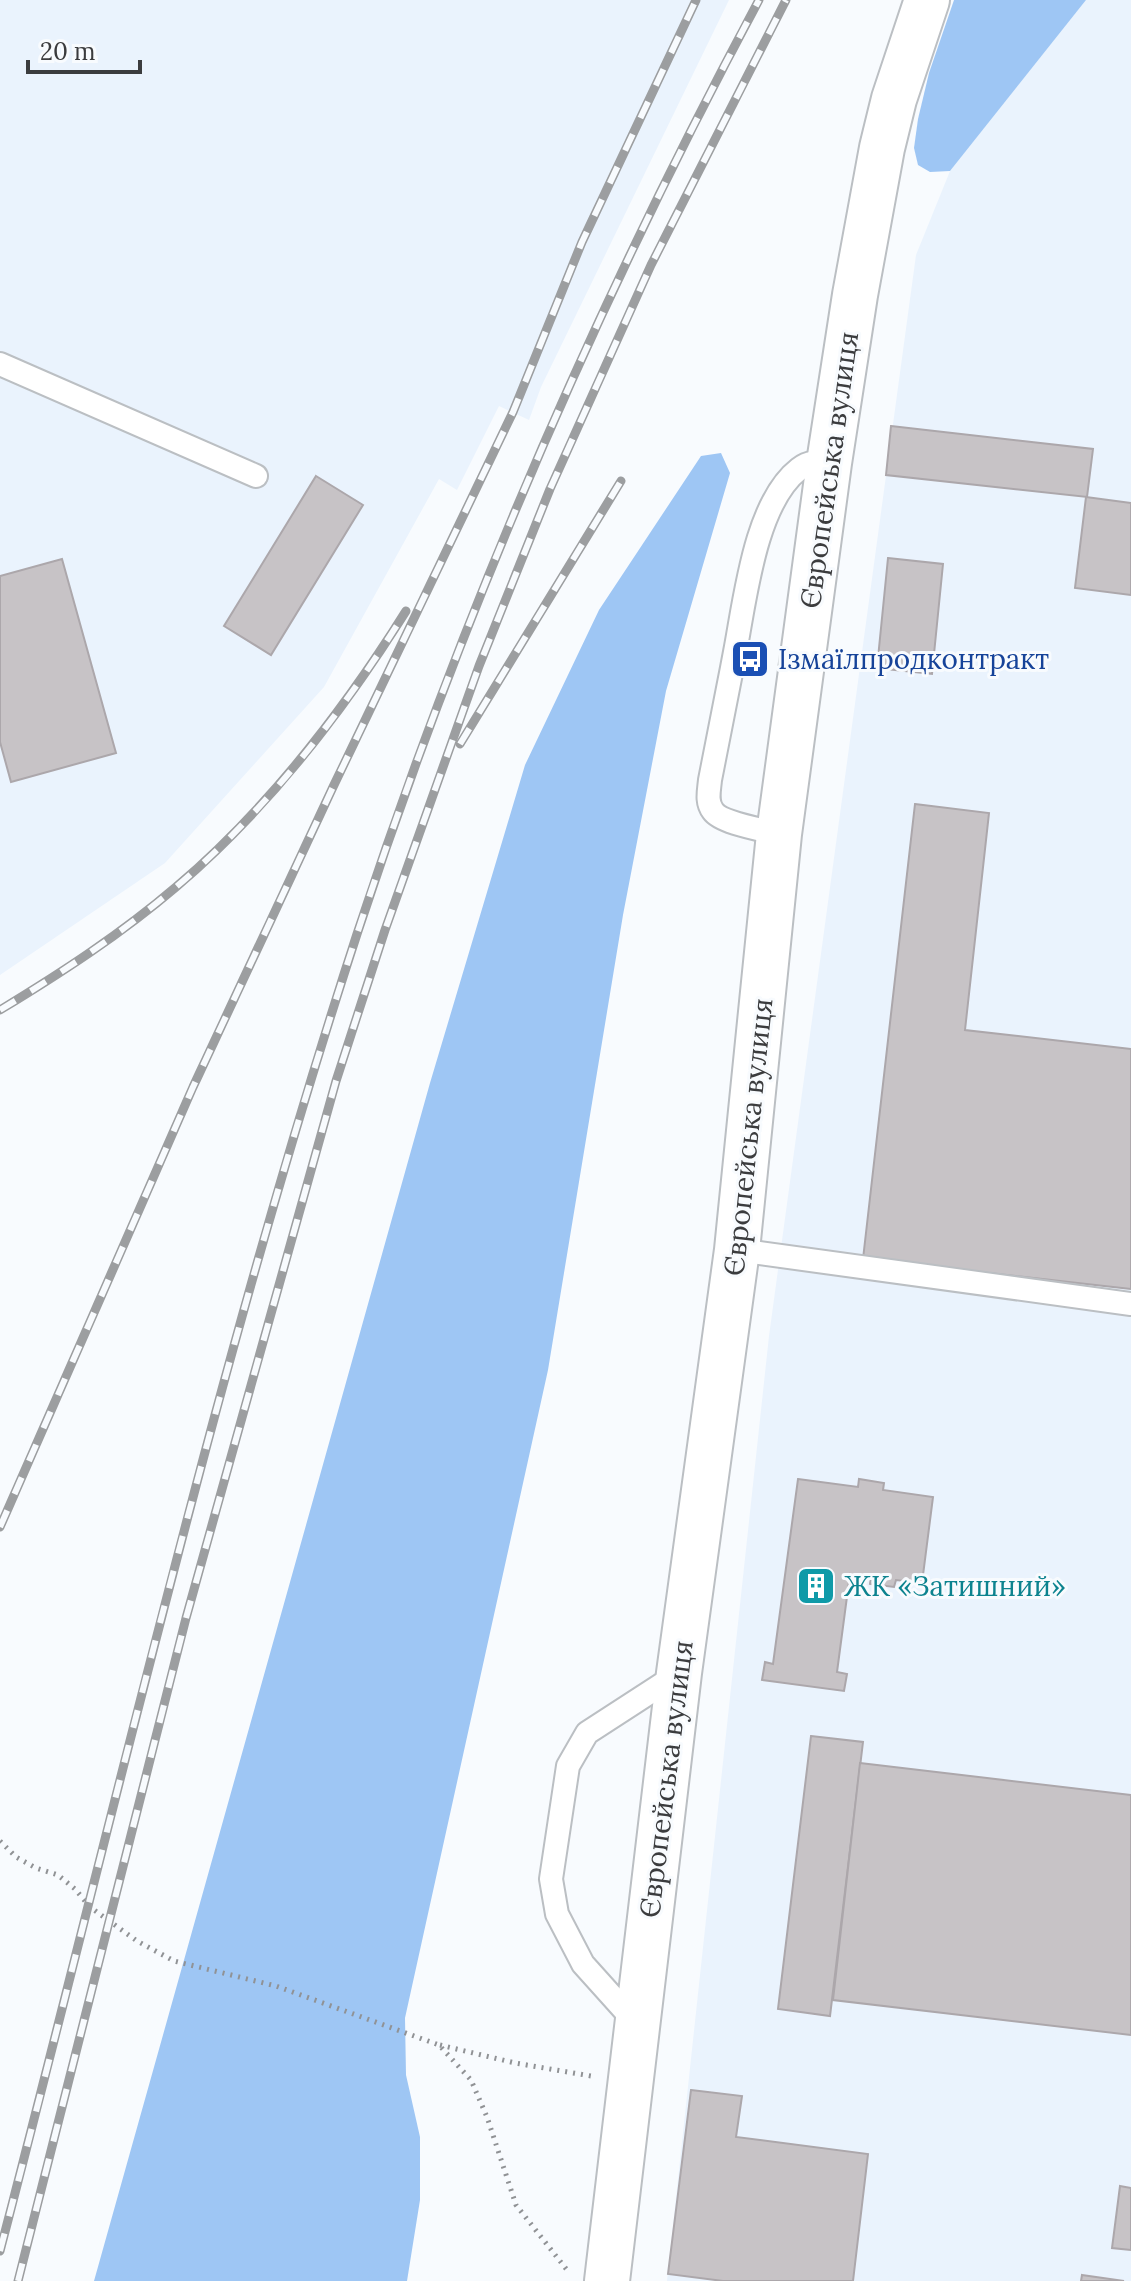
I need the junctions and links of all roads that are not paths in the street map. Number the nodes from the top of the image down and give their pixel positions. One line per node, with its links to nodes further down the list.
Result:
1 (927, 0): 3 (main road, Європейська вулиця)
2 (0, 364): 4 (lane)
3 (829, 463): 5 (main road, Європейська вулиця); 5 (lane)
4 (256, 476)
5 (779, 834): 6 (main road, Європейська вулиця)
6 (737, 1250): 7 (lane); 8 (main road, Європейська вулиця)
7 (1131, 1304)
8 (679, 1673): 9 (main road, Європейська вулиця); 9 (lane)
9 (636, 2023): 10 (main road, Європейська вулиця)
10 (607, 2281)

